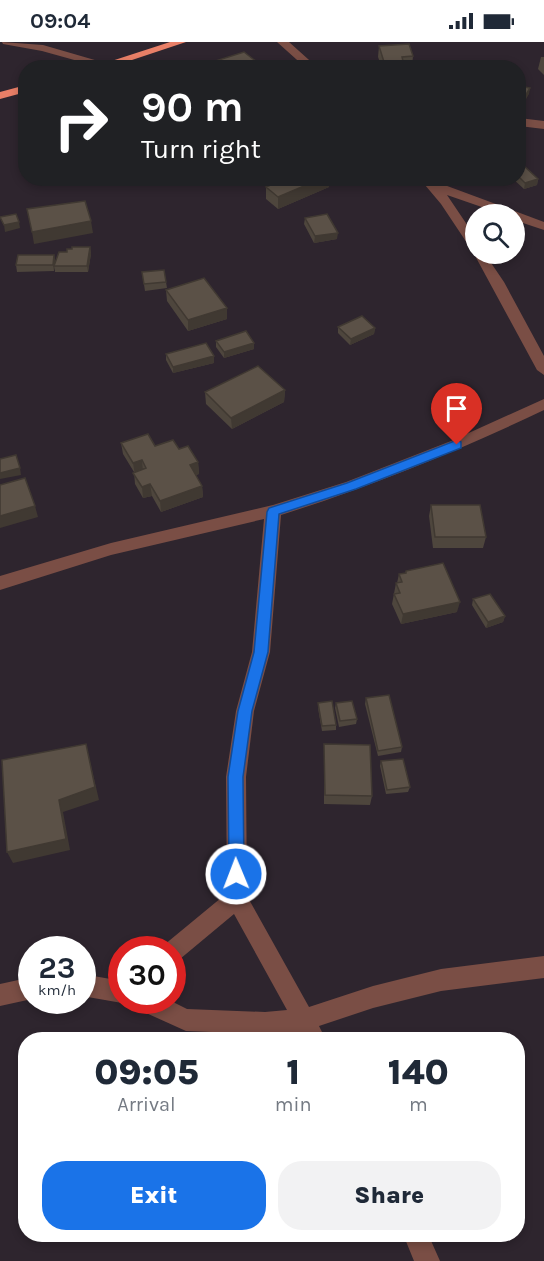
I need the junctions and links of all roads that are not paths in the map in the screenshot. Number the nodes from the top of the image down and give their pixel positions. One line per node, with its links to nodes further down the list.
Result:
1 (7, 42): 4 (street)
2 (181, 42): 5 (highway)
3 (282, 42): 6 (street)
4 (82, 60)
5 (121, 60)
6 (303, 60)
7 (18, 90): 8 (highway)
8 (0, 96)
9 (526, 123): 10 (street)
10 (544, 125)
11 (432, 186): 16 (street)
12 (439, 186): 13 (street)
13 (486, 204)
14 (525, 219): 15 (street)
15 (544, 226)
16 (465, 232)
17 (485, 264): 18 (street)
18 (544, 370)
19 (544, 404): 20 (street)
20 (273, 512): 21 (street); 22 (street)
21 (0, 583)
22 (237, 898): 23 (street); 28 (street)
23 (186, 940)
24 (544, 967): 28 (street)
25 (18, 991): 26 (street)
26 (0, 995)
27 (173, 1014): 28 (street)
28 (303, 1020): 29 (street)
29 (310, 1032)
30 (419, 1242): 31 (street)
31 (427, 1261)

